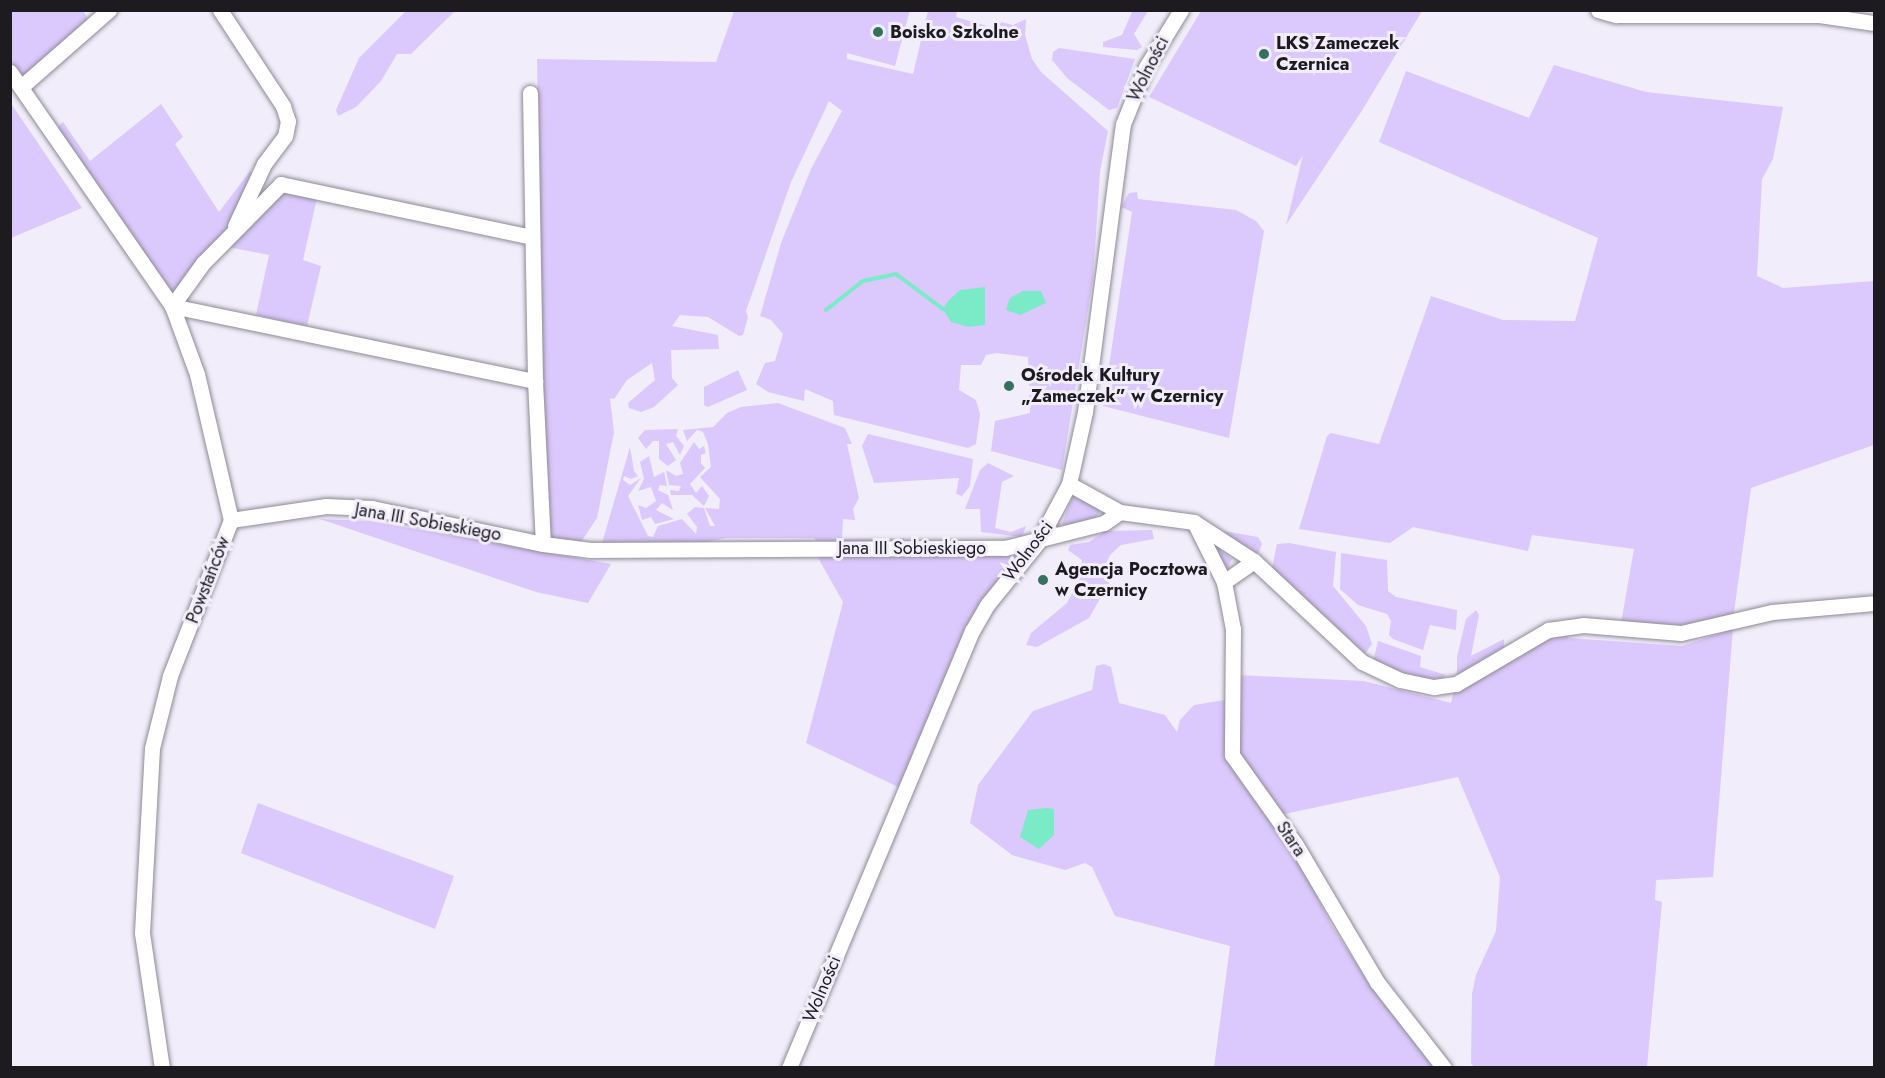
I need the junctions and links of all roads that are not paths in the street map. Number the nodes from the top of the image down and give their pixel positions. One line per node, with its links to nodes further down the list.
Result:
1 (109, 10): 7 (street)
2 (220, 10): 9 (street)
3 (1181, 10): 15 (street, Wolności)
4 (1599, 10): 5 (street)
5 (1875, 23)
6 (10, 72): 7 (street, Powstańców)
7 (21, 87): 13 (street, Powstańców)
8 (530, 93): 12 (street)
9 (264, 164): 10 (street); 11 (street)
10 (281, 184): 11 (street); 12 (street)
11 (230, 236): 13 (street)
12 (532, 237): 14 (street)
13 (172, 306): 14 (street); 17 (street, Powstańców)
14 (535, 381): 20 (street)
15 (1069, 484): 16 (street); 19 (street, Wolności)
16 (1120, 512): 18 (street); 19 (street, Jana III Sobieskiego)
17 (231, 520): 20 (street, Jana III Sobieskiego); 24 (street, Powstańców)
18 (1194, 522): 21 (street); 22 (street, Stara)
19 (1038, 542): 20 (street, Jana III Sobieskiego); 25 (street, Wolności)
20 (543, 544)
21 (1254, 561): 22 (street); 23 (street)
22 (1224, 582): 26 (street, Stara)
23 (1875, 603)
24 (162, 1068)
25 (789, 1068)
26 (1444, 1068)

